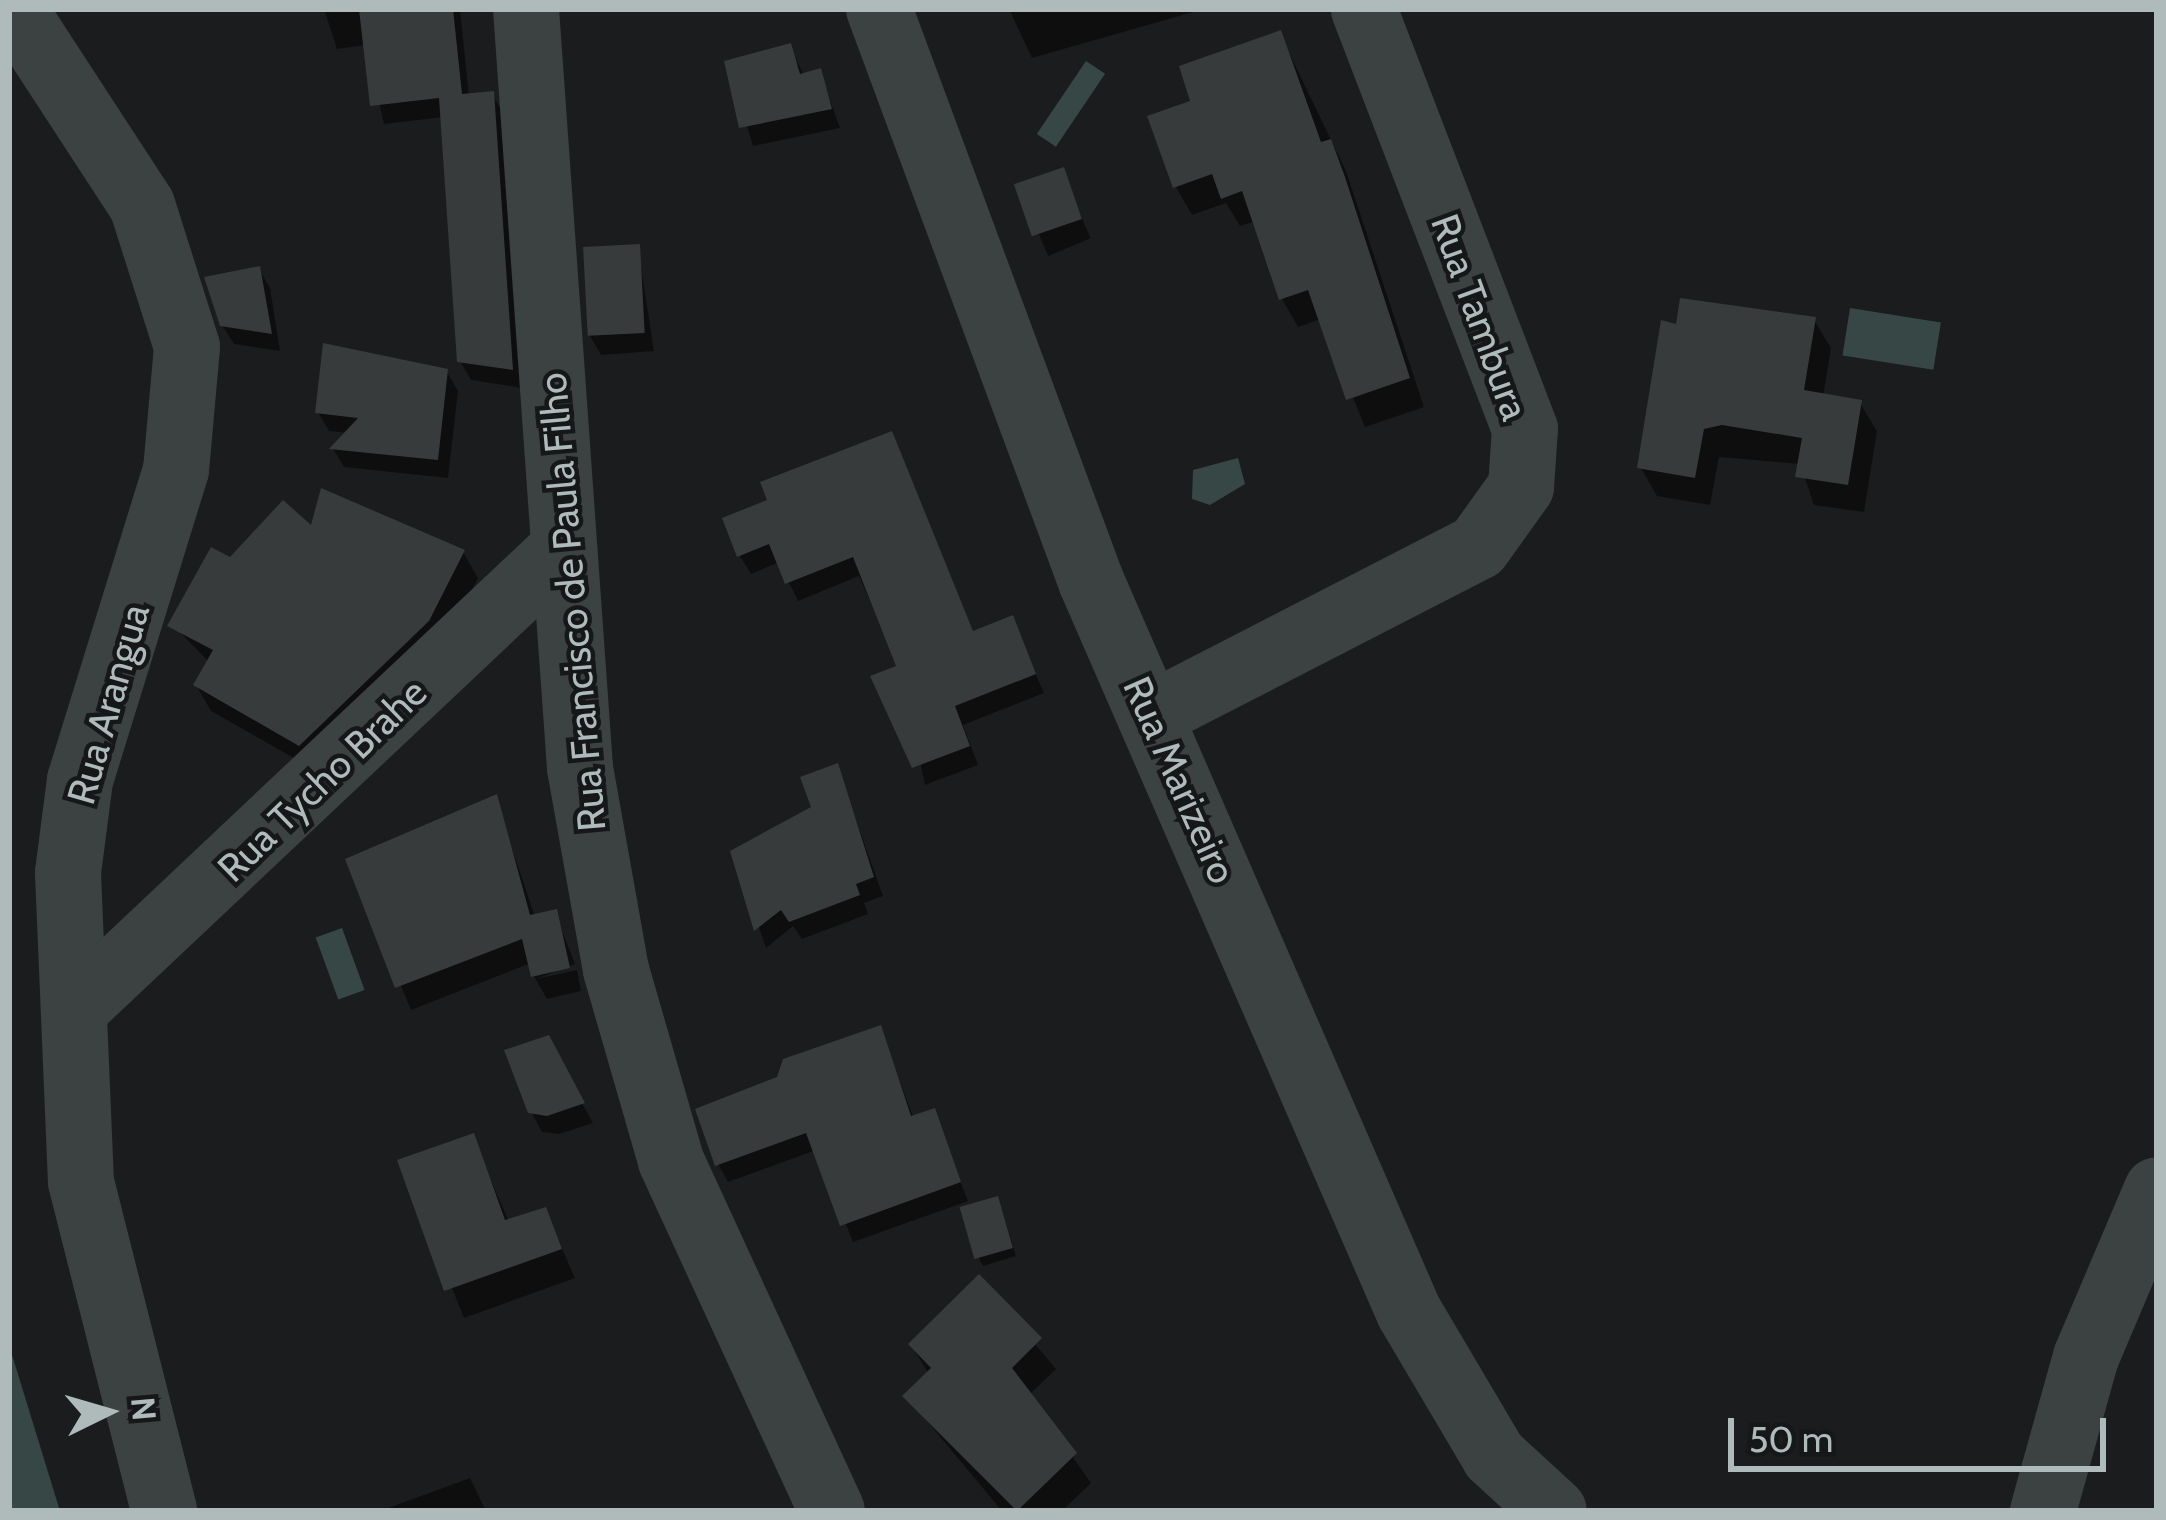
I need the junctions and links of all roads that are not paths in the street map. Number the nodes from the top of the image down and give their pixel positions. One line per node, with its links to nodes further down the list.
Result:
1 (14, 9): 7 (street, Rua Arangua)
2 (526, 9): 5 (street, Rua Francisco de Paula Filho)
3 (879, 9): 6 (street, Rua Marizeiro)
4 (1364, 9): 6 (street, Rua Tambura)
5 (564, 548): 7 (street, Rua Tycho Brahe); 10 (street, Rua Francisco de Paula Filho)
6 (1154, 714): 11 (street, Rua Marizeiro)
7 (76, 1008): 9 (street, Rua Arangua)
8 (2157, 1190): 12 (street)
9 (164, 1511)
10 (832, 1511)
11 (1554, 1511)
12 (2043, 1511)

